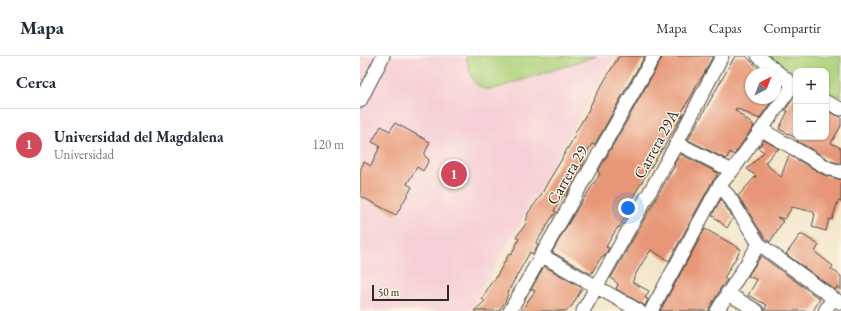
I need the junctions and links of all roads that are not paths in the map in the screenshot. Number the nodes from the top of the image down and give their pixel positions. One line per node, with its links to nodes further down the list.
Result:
1 (383, 56): 7 (street)
2 (654, 56): 16 (street, Carrera 29)
3 (722, 56): 11 (street, Carrera 29A)
4 (758, 56): 5 (street)
5 (793, 84)
6 (793, 89): 10 (street)
7 (360, 101)
8 (829, 103): 9 (street)
9 (841, 109)
10 (762, 130): 12 (street); 13 (street)
11 (677, 142): 12 (street); 17 (street, Carrera 29A)
12 (732, 171): 14 (street)
13 (841, 172)
14 (719, 186): 15 (street); 23 (street)
15 (759, 244): 18 (street); 19 (street)
16 (541, 255): 17 (street); 20 (street, Carrera 29)
17 (596, 286): 21 (street, Carrera 29A); 22 (street)
18 (728, 293): 24 (street); 25 (street)
19 (837, 300): 26 (street)
20 (510, 311)
21 (583, 311)
22 (639, 311)
23 (651, 311)
24 (717, 311)
25 (757, 311)
26 (825, 311)

